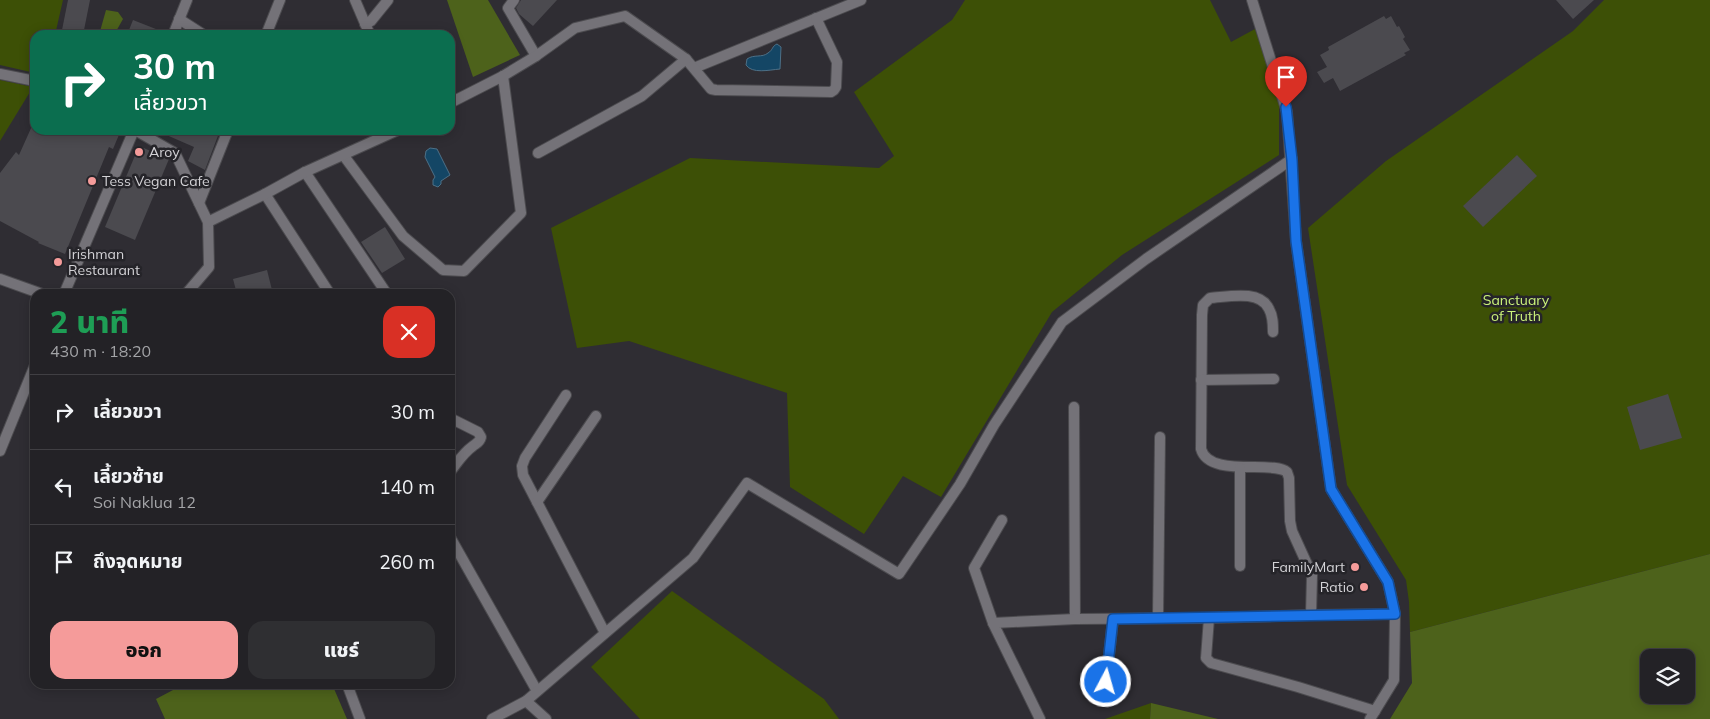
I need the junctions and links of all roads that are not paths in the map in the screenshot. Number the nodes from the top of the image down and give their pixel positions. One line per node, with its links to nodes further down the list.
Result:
1 (187, 0): 9 (street)
2 (280, 0): 13 (street)
3 (355, 0): 10 (street)
4 (388, 0): 10 (street)
5 (514, 0): 15 (street)
6 (861, 0): 8 (street)
7 (1252, 0): 28 (street)
8 (816, 18): 17 (street); 17 (street)
9 (179, 19): 11 (street); 12 (street)
10 (365, 24): 14 (street)
11 (174, 30)
12 (196, 30)
13 (268, 30)
14 (368, 30)
15 (536, 56): 16 (street); 19 (street)
16 (686, 59): 17 (street); 26 (street)
17 (694, 68)
18 (0, 74): 20 (street)
19 (503, 76): 21 (street); 27 (street)
20 (30, 80)
21 (455, 100)
22 (133, 135): 34 (street)
23 (144, 135): 31 (street)
24 (226, 135): 31 (street)
25 (380, 135): 27 (street)
26 (538, 153)
27 (344, 156): 29 (street)
28 (1292, 160): 55 (street); 62 (street)
29 (305, 172): 30 (street); 37 (street)
30 (265, 194): 32 (street); 36 (street)
31 (200, 203): 32 (street)
32 (208, 222): 35 (street)
33 (0, 279): 38 (street)
34 (66, 289)
35 (190, 289)
36 (327, 289)
37 (384, 289)
38 (30, 290)
39 (1273, 332): 41 (street)
40 (30, 377): 48 (street)
41 (1201, 380): 42 (street); 50 (street)
42 (1274, 380)
43 (566, 395): 51 (street)
44 (1074, 407): 59 (street)
45 (596, 416): 51 (street)
46 (455, 420): 49 (street)
47 (1160, 437): 57 (street)
48 (0, 450)
49 (455, 463)
50 (1240, 468): 54 (street); 56 (street)
51 (537, 502): 62 (street)
52 (1002, 520): 61 (street)
53 (455, 546): 65 (street)
54 (1240, 566)
55 (1395, 614): 56 (street); 67 (street)
56 (1311, 615): 58 (street)
57 (1158, 618): 58 (street); 60 (street)
58 (1209, 618): 67 (street)
59 (1075, 619): 60 (street); 61 (street)
60 (1113, 619): 63 (street)
61 (993, 623): 71 (street)
62 (605, 633): 65 (street)
63 (1106, 682)
64 (349, 689): 68 (street)
65 (537, 691): 66 (street)
66 (526, 700): 69 (street); 70 (street)
67 (1373, 715)
68 (360, 719)
69 (492, 719)
70 (546, 719)
71 (1040, 719)

